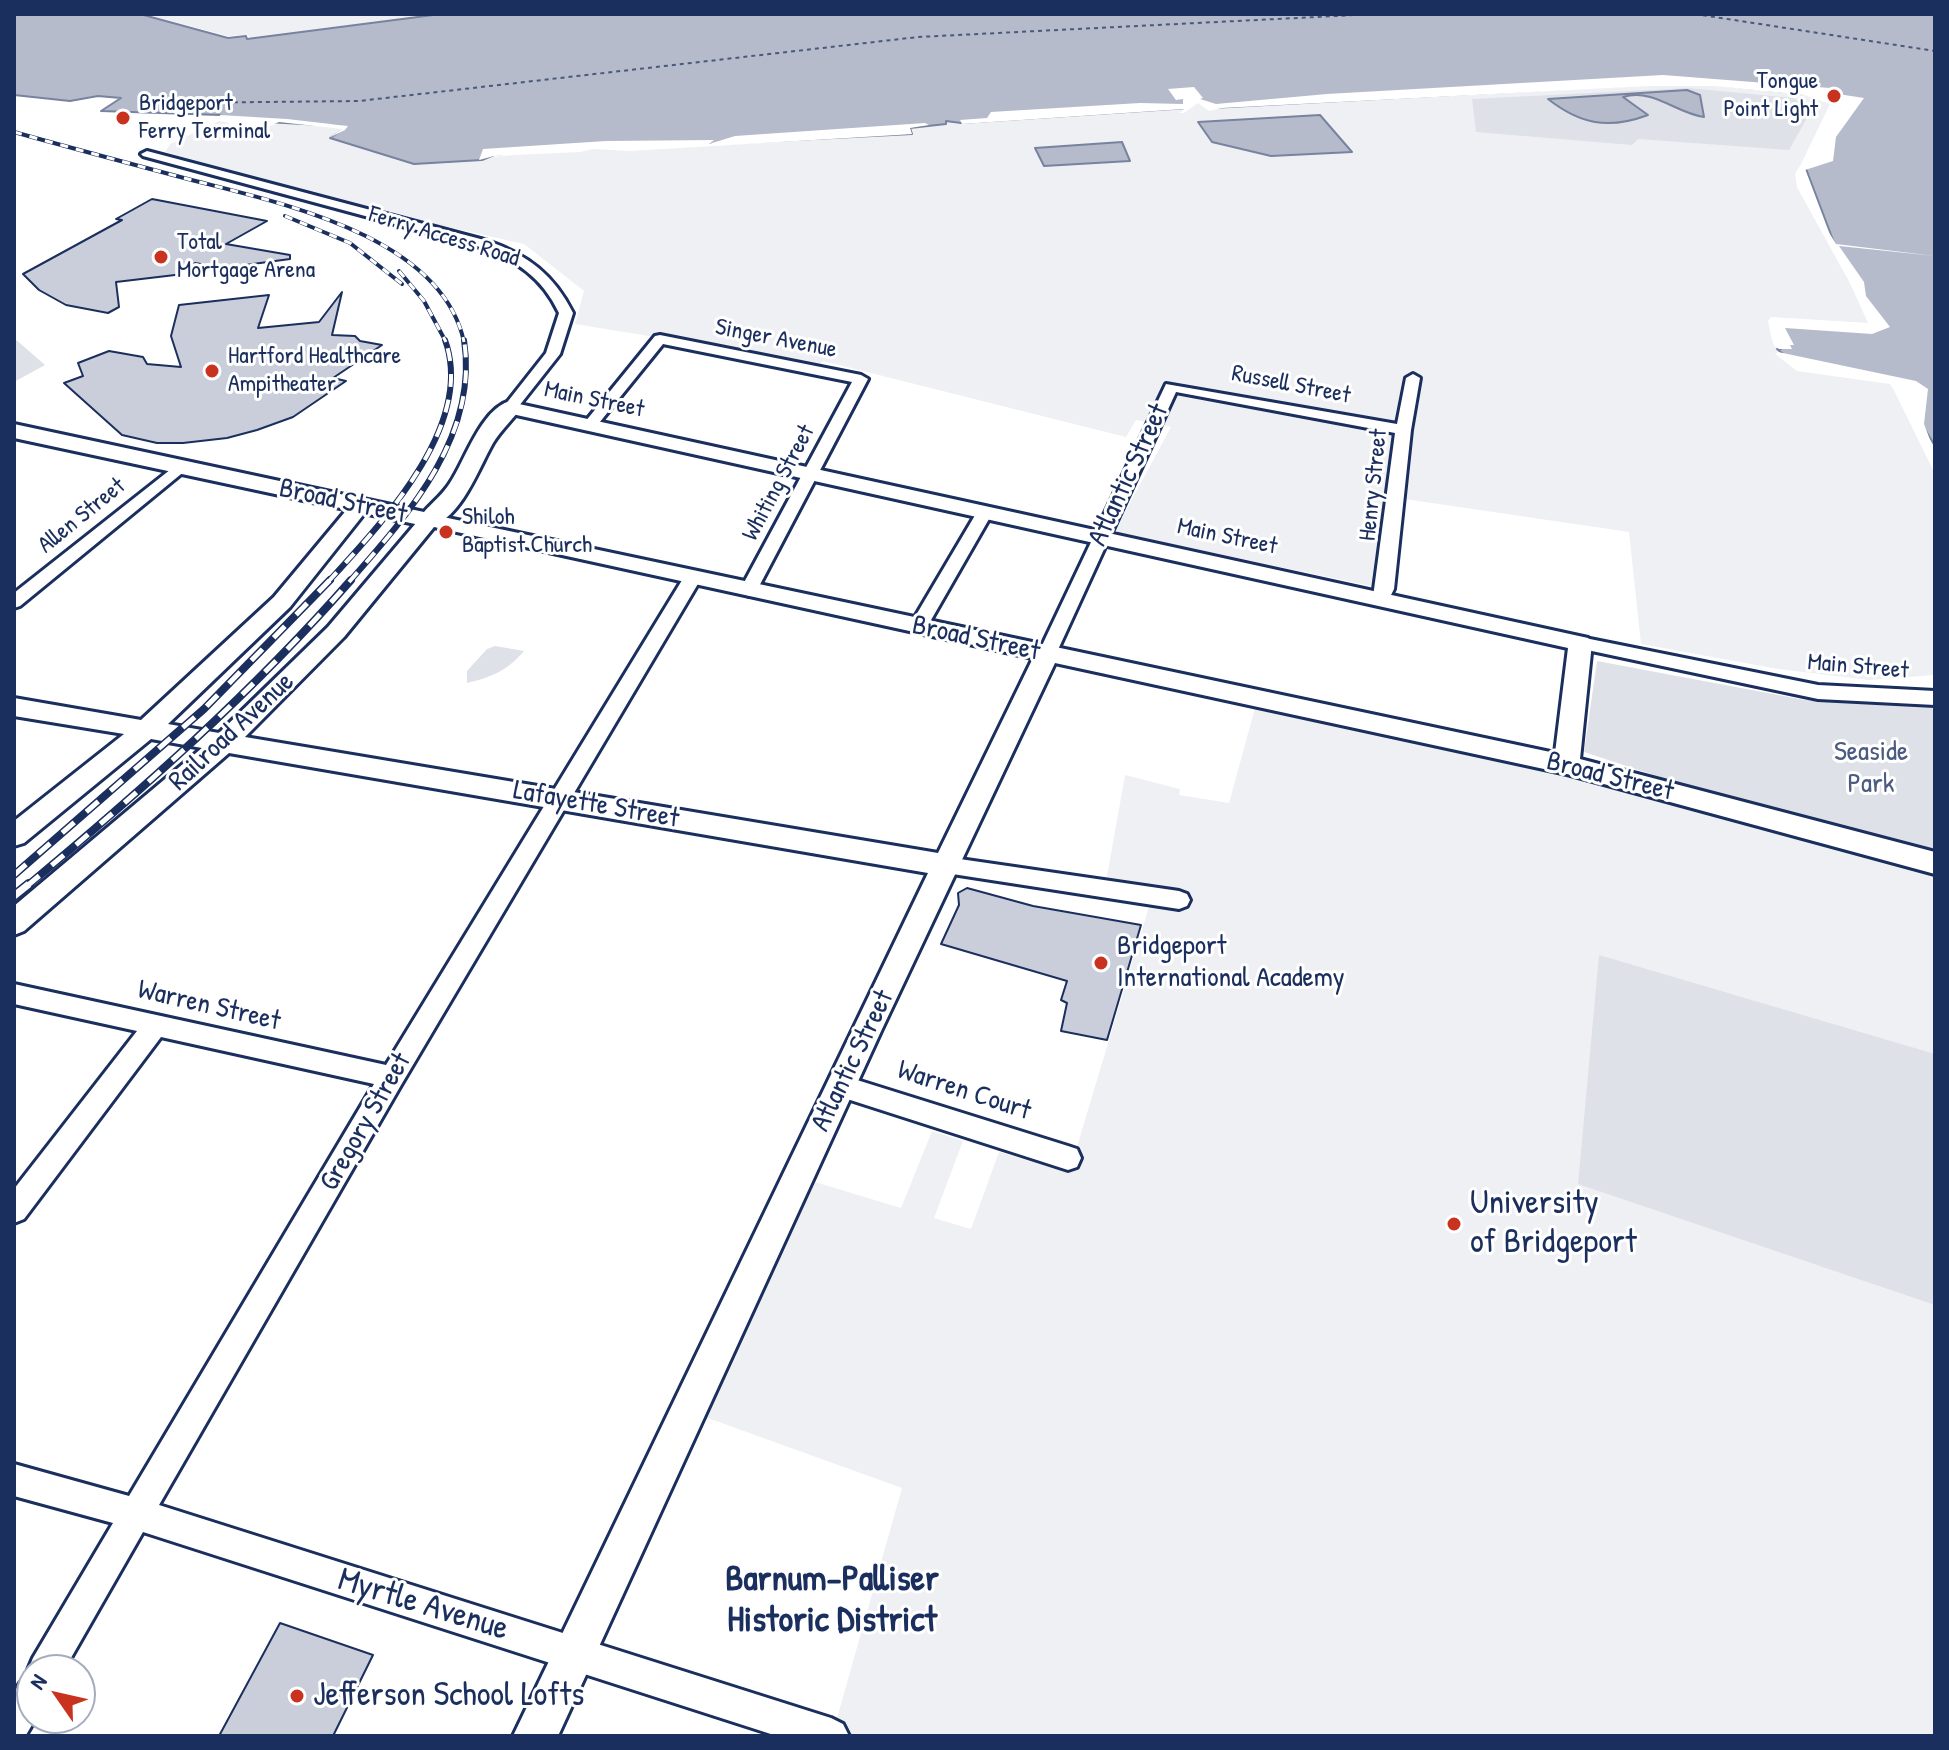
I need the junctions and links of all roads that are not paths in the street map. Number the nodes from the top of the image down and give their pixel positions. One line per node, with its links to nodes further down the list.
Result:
1 (147, 154): 5 (street, Ferry Access Road)
2 (1413, 378): 7 (street, Henry Street)
3 (1171, 387): 7 (street, Russell Street); 14 (street, Atlantic Street)
4 (850, 399): 6 (street, Singer Avenue); 10 (street, Whiting Street)
5 (510, 408): 6 (street, Main Street); 13 (main road, Ferry Access Road)
6 (590, 425): 10 (street, Main Street)
7 (1403, 430): 17 (street, Henry Street)
8 (14, 431): 9 (main road, Broad Street)
9 (180, 467): 11 (main road, Broad Street); 18 (street, Allen Street)
10 (811, 474): 12 (street, Main Street); 16 (street, Whiting Street)
11 (361, 505): 13 (main road, Broad Street); 24 (street)
12 (985, 512): 14 (street, Main Street); 19 (street)
13 (429, 520): 15 (street, Broad Street); 25 (street, Railroad Avenue)
14 (1100, 536): 17 (street, Main Street); 21 (street, Atlantic Street)
15 (693, 577): 16 (street, Broad Street); 27 (street, Gregory Street)
16 (749, 590): 19 (street, Broad Street)
17 (1382, 597): 20 (street, Main Street)
18 (14, 602)
19 (918, 627): 21 (street, Broad Street)
20 (1580, 643): 22 (street, Main Street); 26 (street)
21 (1047, 654): 26 (street, Broad Street); 30 (street, Atlantic Street)
22 (1935, 698)
23 (14, 707): 24 (street, Lafayette Street)
24 (146, 730): 25 (street, Lafayette Street); 28 (street)
25 (224, 743): 27 (street, Lafayette Street); 32 (street, Railroad Avenue)
26 (1567, 765): 29 (street, Broad Street)
27 (558, 799): 30 (street, Lafayette Street); 35 (street, Gregory Street)
28 (14, 836)
29 (1935, 863)
30 (946, 865): 31 (street, Lafayette Street); 36 (street, Atlantic Street)
31 (1179, 900)
32 (14, 923)
33 (14, 994): 34 (street, Warren Street)
34 (157, 1024): 35 (street, Warren Street); 38 (street)
35 (392, 1077): 40 (street, Gregory Street)
36 (841, 1086): 37 (street, Warren Court); 41 (street, Atlantic Street)
37 (1068, 1158)
38 (14, 1210)
39 (14, 1480): 40 (street, Myrtle Avenue)
40 (136, 1514): 41 (street, Myrtle Avenue); 42 (street, Gregory Street)
41 (574, 1653): 43 (street, Atlantic Street); 44 (street, Myrtle Avenue)
42 (54, 1654)
43 (535, 1736)
44 (831, 1736)

